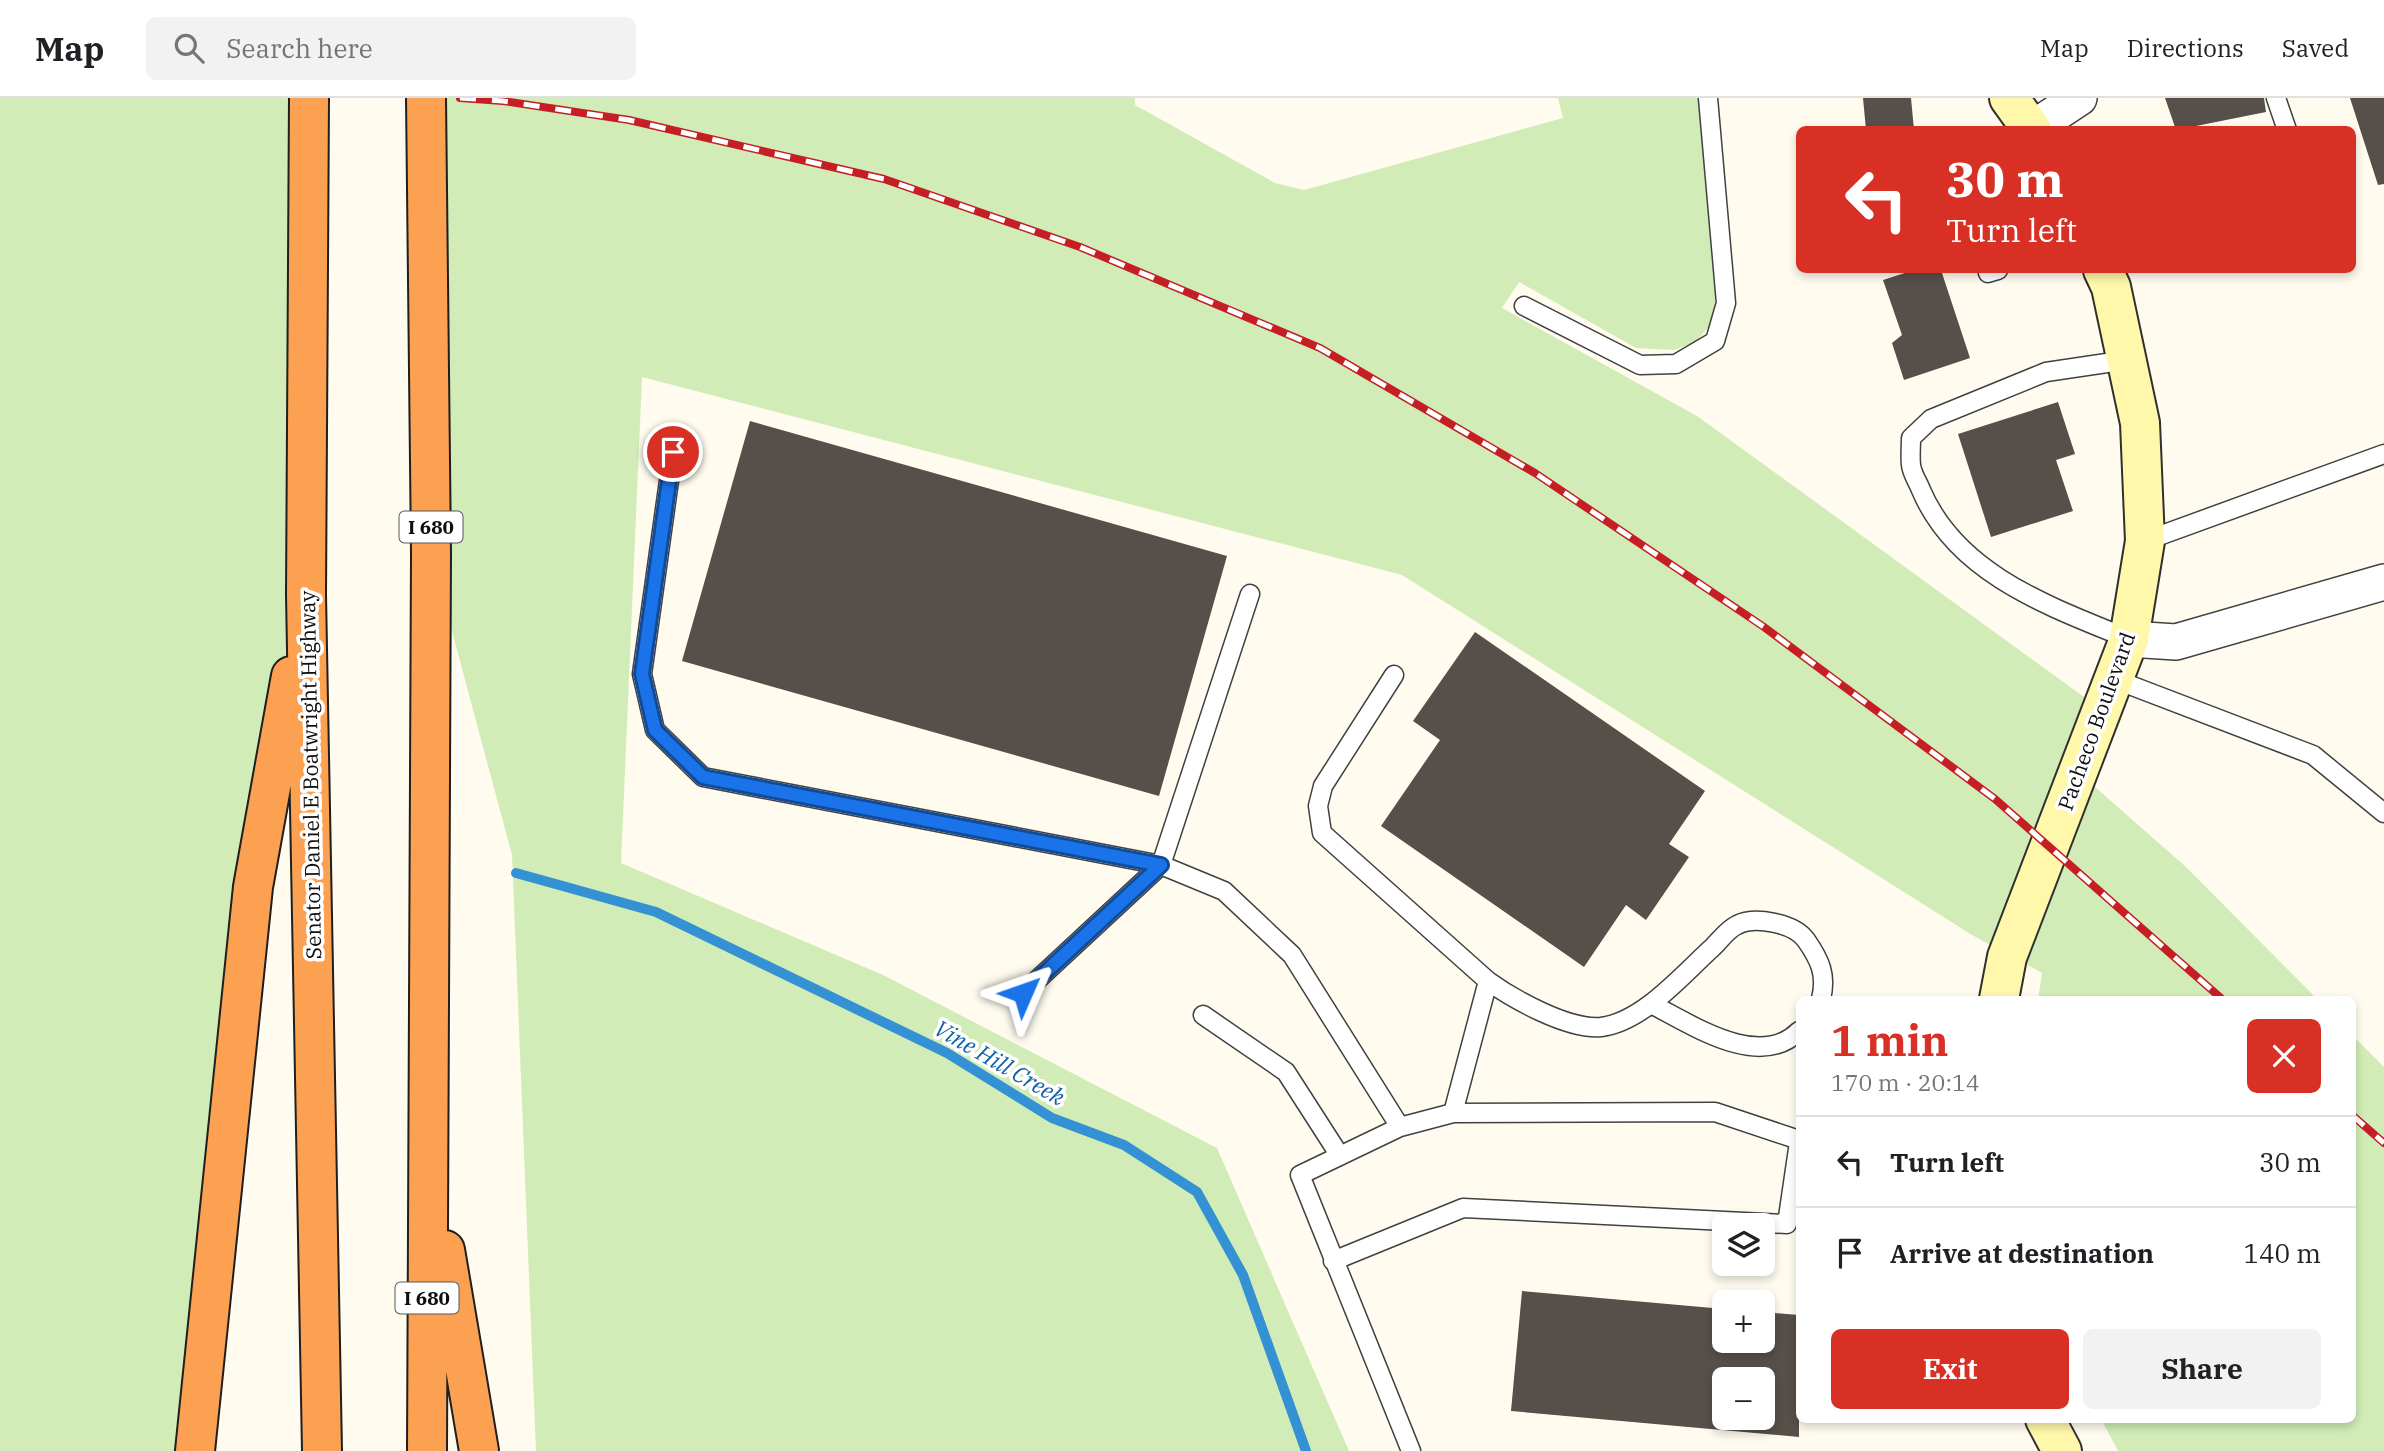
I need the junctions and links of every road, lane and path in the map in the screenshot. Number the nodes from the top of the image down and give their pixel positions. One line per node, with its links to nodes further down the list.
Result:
1 (309, 98): 18 (highway, Senator Daniel E Boatwright Highway)
2 (426, 98): 34 (highway, I 680)
3 (1707, 98): 11 (lane)
4 (2009, 98): 7 (main road)
5 (2079, 98): 8 (street)
6 (2276, 98): 9 (lane)
7 (2030, 126)
8 (2037, 126)
9 (2286, 126)
10 (2104, 273): 12 (main road, Pacheco Boulevard)
11 (1524, 306)
12 (2127, 360): 15 (main road, Pacheco Boulevard); 19 (lane)
13 (673, 452): 23 (lane)
14 (2384, 454): 15 (lane)
15 (2145, 541): 19 (main road, Pacheco Boulevard)
16 (2384, 582): 19 (street)
17 (1250, 594): 23 (lane)
18 (306, 595): 39 (highway); 40 (highway, Senator Daniel E Boatwright Highway)
19 (2129, 639): 21 (main road, Pacheco Boulevard)
20 (1394, 675): 24 (lane)
21 (2114, 679): 22 (lane); 27 (main road, Pacheco Boulevard)
22 (2384, 813)
23 (1161, 865): 25 (lane); 32 (lane)
24 (1488, 981): 28 (lane); 31 (lane)
25 (1023, 993)
26 (1821, 996): 28 (lane)
27 (2000, 996)
28 (1651, 1004): 30 (lane)
29 (1203, 1015): 35 (lane)
30 (1796, 1033)
31 (1453, 1112): 32 (lane); 33 (lane)
32 (1400, 1127): 35 (lane)
33 (1796, 1140)
34 (427, 1145): 41 (highway, I 680); 42 (highway)
35 (1340, 1156): 37 (lane)
36 (1796, 1162): 37 (lane)
37 (1334, 1261): 43 (lane)
38 (2047, 1423): 44 (main road)
39 (195, 1451)
40 (322, 1451)
41 (427, 1451)
42 (479, 1451)
43 (1411, 1451)
44 (2062, 1451)

